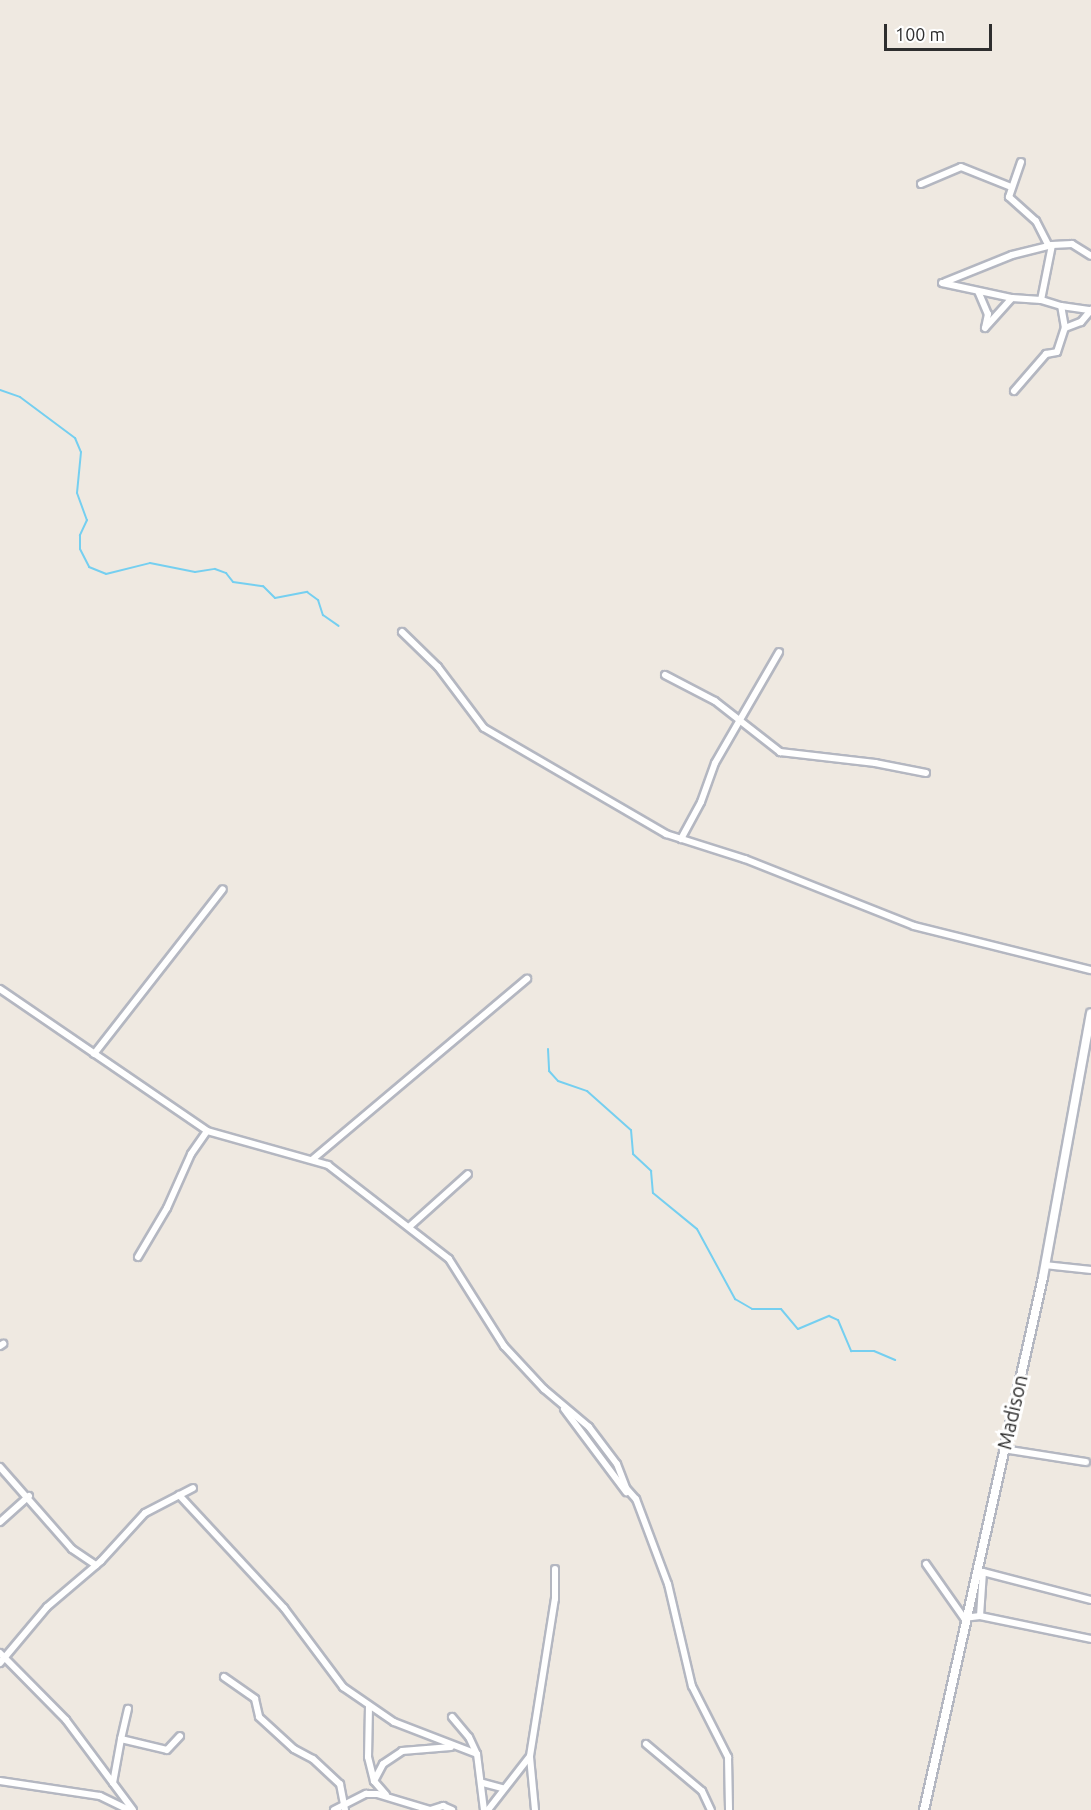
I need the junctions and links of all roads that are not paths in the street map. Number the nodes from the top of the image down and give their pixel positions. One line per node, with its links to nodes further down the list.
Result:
1 (1021, 162): 3 (street)
2 (921, 184): 3 (street)
3 (1011, 187): 4 (street)
4 (1050, 245): 5 (street); 6 (street); 8 (street)
5 (1091, 256)
6 (978, 291): 7 (street); 7 (street)
7 (1012, 298): 8 (street)
8 (1041, 300): 9 (street)
9 (1061, 306): 10 (street); 11 (street)
10 (1091, 310): 11 (street)
11 (1065, 328): 12 (street)
12 (1014, 391)
13 (402, 632): 18 (street)
14 (779, 652): 16 (street)
15 (665, 675): 16 (street)
16 (738, 720): 17 (street); 18 (street)
17 (926, 773)
18 (681, 839): 20 (street)
19 (223, 889): 24 (street)
20 (1091, 970)
21 (527, 979): 26 (street)
22 (0, 989): 24 (street)
23 (1091, 1013): 30 (street, Madison)
24 (94, 1054): 25 (street)
25 (207, 1131): 26 (street); 29 (street)
26 (313, 1159): 28 (street)
27 (468, 1174): 28 (street)
28 (409, 1227): 32 (street)
29 (138, 1257)
30 (1045, 1265): 31 (street); 33 (street, Madison)
31 (1091, 1270)
32 (559, 1401): 39 (street); 39 (street)
33 (1003, 1449): 34 (street); 46 (street, Madison)
34 (1086, 1462)
35 (0, 1467): 38 (street)
36 (193, 1488): 37 (street)
37 (179, 1495): 42 (street); 51 (street)
38 (28, 1496): 40 (street); 42 (street)
39 (638, 1505): 73 (street)
40 (0, 1522)
41 (926, 1564): 46 (street)
42 (96, 1565): 49 (street)
43 (555, 1569): 59 (street)
44 (1091, 1600): 45 (street)
45 (980, 1616): 46 (street); 47 (street)
46 (964, 1618): 74 (street, Madison)
47 (1091, 1639)
48 (0, 1653): 49 (street)
49 (3, 1662): 62 (street)
50 (224, 1677): 66 (street)
51 (369, 1706): 57 (street); 61 (street)
52 (128, 1709): 55 (street)
53 (452, 1717): 58 (street)
54 (180, 1736): 55 (street)
55 (121, 1739): 62 (street)
56 (646, 1744): 72 (street)
57 (456, 1747): 58 (street); 61 (street)
58 (477, 1754): 63 (street)
59 (530, 1756): 64 (street); 71 (street)
60 (0, 1781): 67 (street)
61 (374, 1781): 65 (street)
62 (112, 1782): 67 (street)
63 (483, 1783): 64 (street); 70 (street)
64 (502, 1788): 70 (street)
65 (386, 1795): 66 (street); 69 (street)
66 (344, 1808): 68 (street)
67 (131, 1810)
68 (334, 1810)
69 (452, 1810)
70 (486, 1810)
71 (535, 1810)
72 (711, 1810)
73 (729, 1810)
74 (924, 1810)

